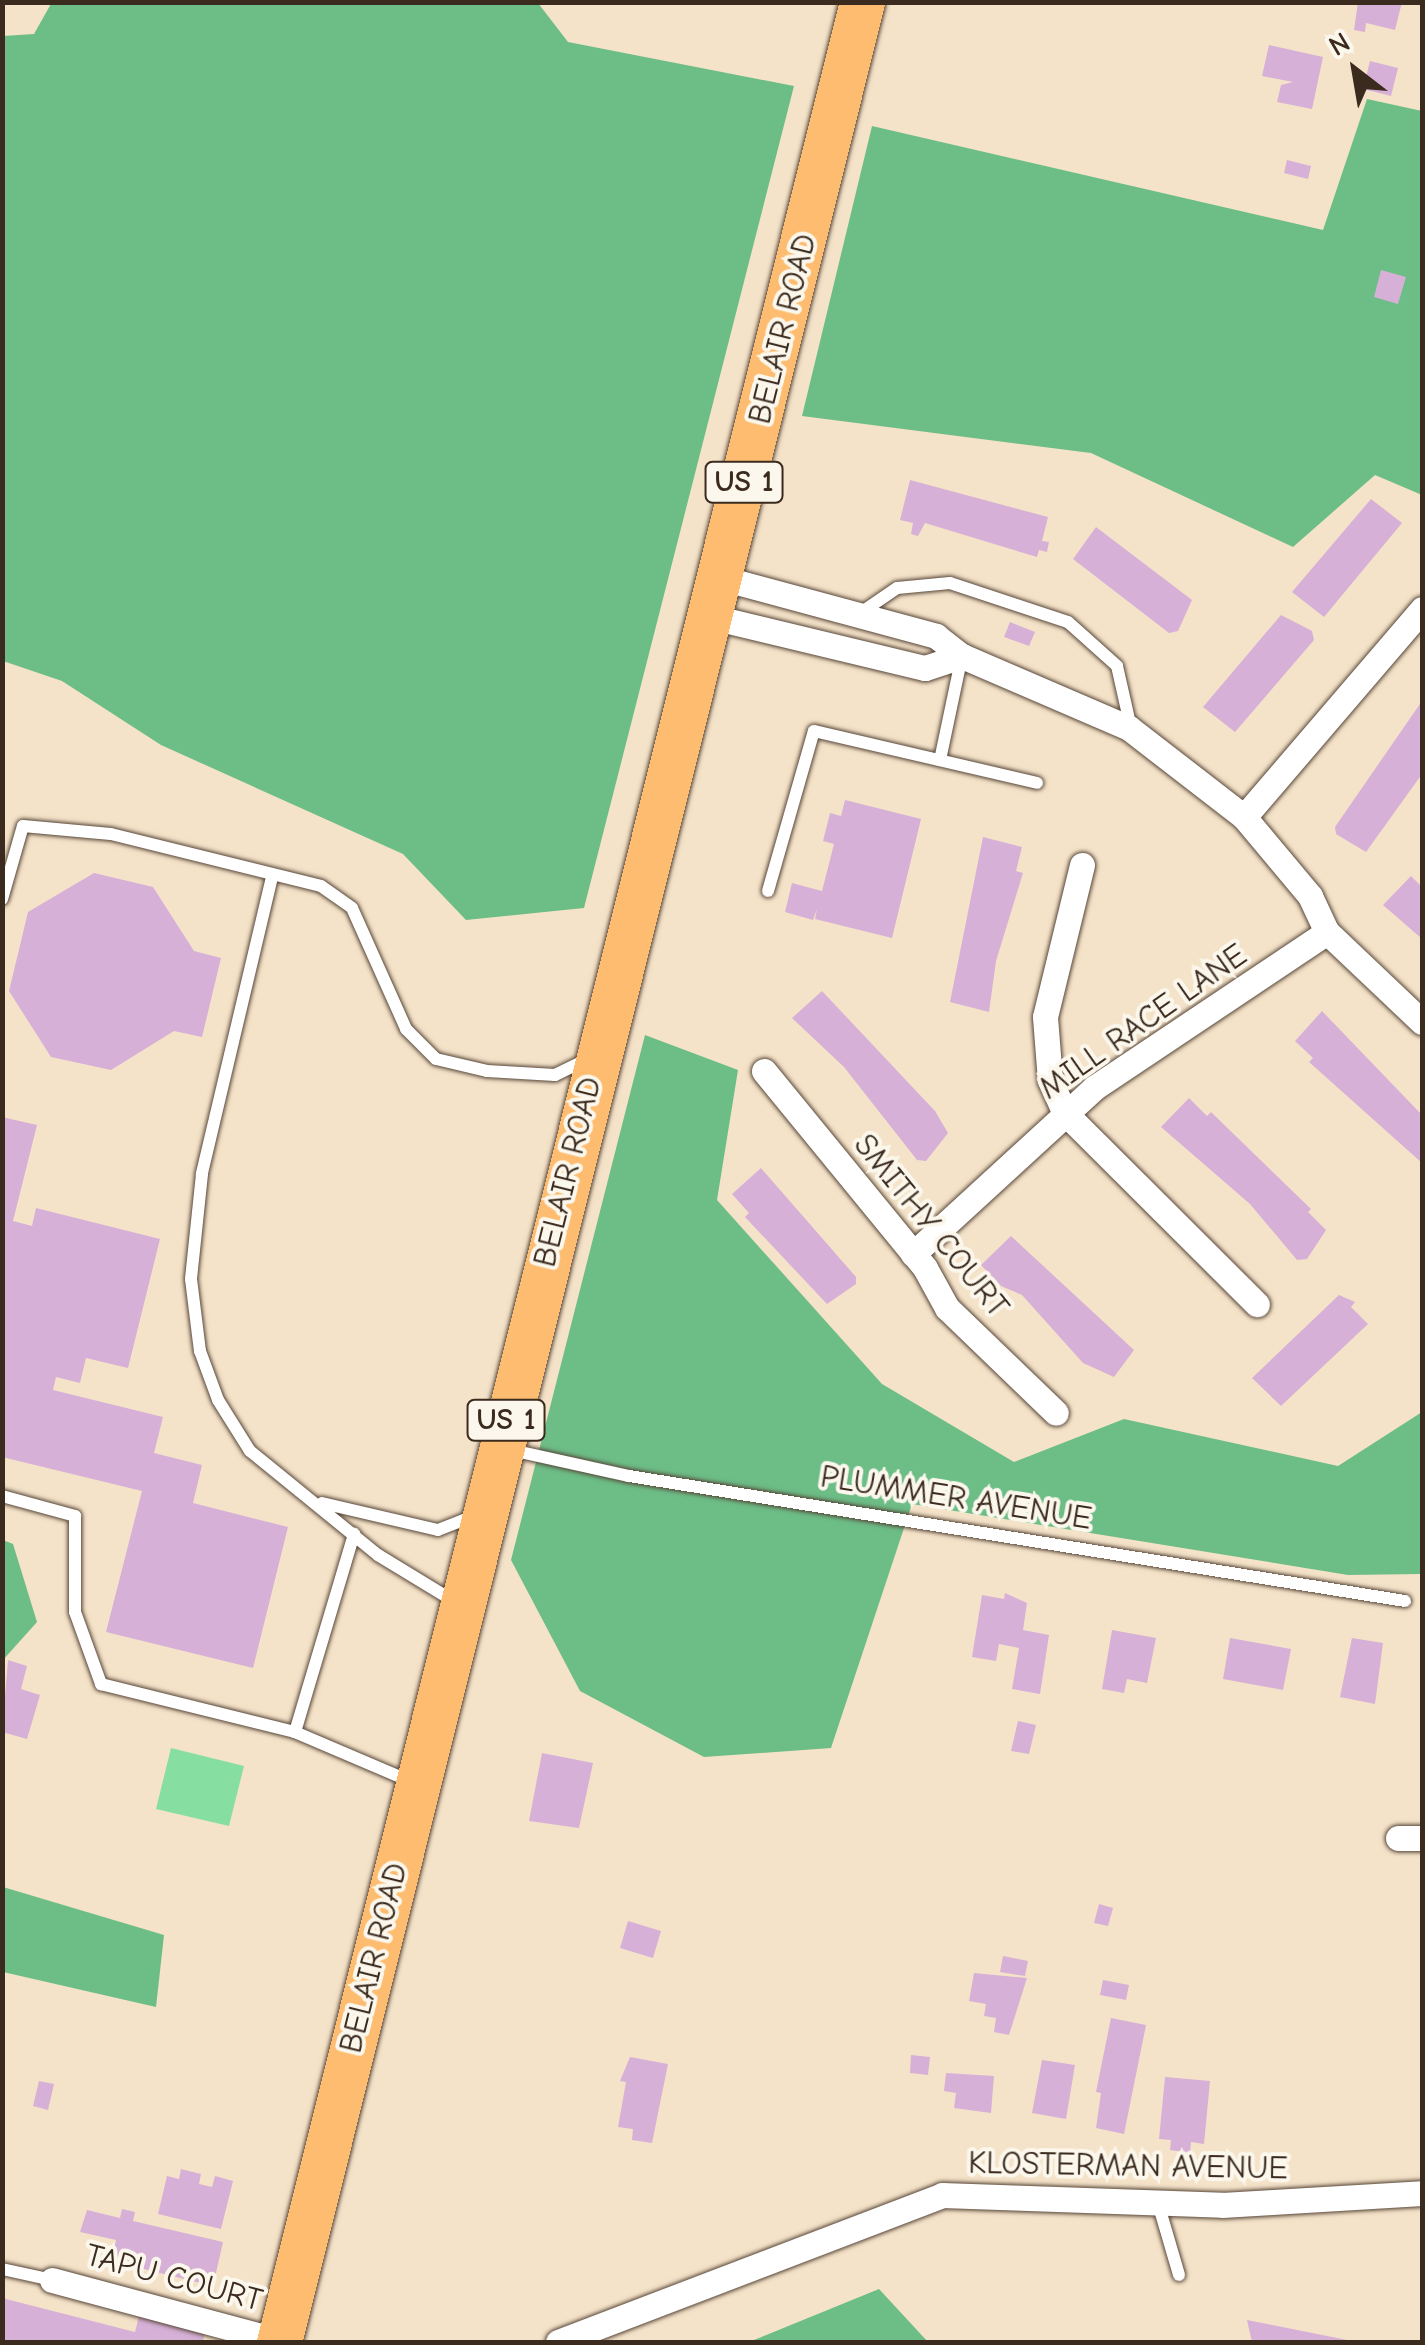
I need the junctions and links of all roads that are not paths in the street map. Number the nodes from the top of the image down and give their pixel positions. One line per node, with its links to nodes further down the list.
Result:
1 (862, 2): 2 (highway, BELAIR ROAD / US 1)
2 (713, 597): 4 (street); 5 (street); 16 (highway, BELAIR ROAD / US 1)
3 (1422, 609): 9 (street)
4 (857, 615): 5 (street); 6 (lane)
5 (962, 656): 6 (street); 7 (lane)
6 (1132, 730): 9 (street)
7 (940, 760): 8 (lane); 12 (lane)
8 (1037, 783)
9 (1244, 817): 14 (street)
10 (1082, 865): 18 (street)
11 (272, 878): 13 (lane); 16 (lane); 24 (lane)
12 (768, 891)
13 (2, 899)
14 (1327, 932): 15 (street); 18 (street, MILL RACE LANE)
15 (1422, 1022)
16 (598, 1055): 22 (highway, BELAIR ROAD / US 1)
17 (764, 1071): 19 (street, SMITHY COURT)
18 (1065, 1113): 19 (street, MILL RACE LANE); 20 (street)
19 (913, 1254): 21 (street, SMITHY COURT)
20 (1257, 1304)
21 (1056, 1413)
22 (499, 1447): 25 (highway, BELAIR ROAD / US 1); 27 (lane, PLUMMER AVENUE)
23 (2, 1496): 29 (lane)
24 (316, 1501): 25 (lane); 26 (lane)
25 (482, 1512): 28 (highway, BELAIR ROAD / US 1)
26 (354, 1534): 28 (lane); 29 (lane)
27 (1405, 1601)
28 (460, 1605): 30 (highway, BELAIR ROAD / US 1)
29 (295, 1732): 30 (lane)
30 (418, 1785): 36 (highway, BELAIR ROAD / US 1)
31 (1422, 2193): 32 (street, KLOSTERMAN AVENUE)
32 (1158, 2203): 34 (lane); 37 (street, KLOSTERMAN AVENUE)
33 (2, 2269): 35 (lane)
34 (1179, 2275)
35 (52, 2280): 36 (street, TAPU COURT)
36 (281, 2342)
37 (558, 2342)

